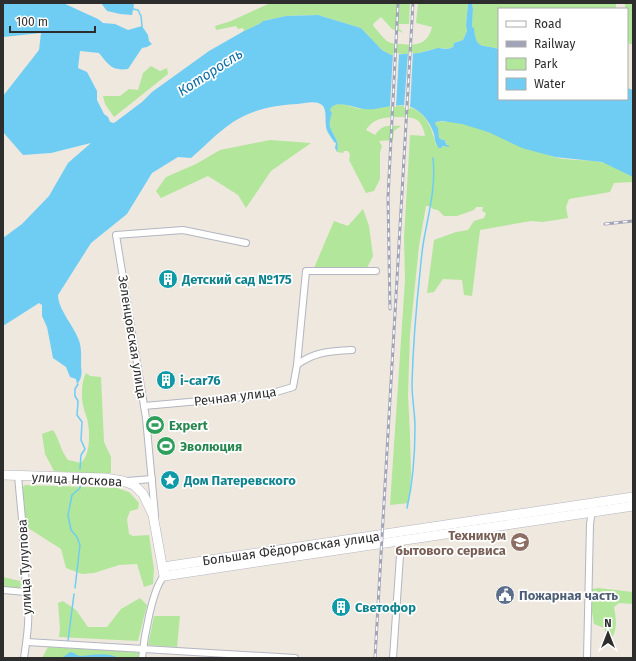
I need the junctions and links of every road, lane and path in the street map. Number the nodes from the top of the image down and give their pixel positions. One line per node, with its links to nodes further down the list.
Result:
1 (246, 243): 5 (street, Зеленцовская улица)
2 (376, 271): 4 (street)
3 (352, 350): 4 (street)
4 (297, 365): 5 (street, Речная улица)
5 (144, 406): 8 (street, Зеленцовская улица)
6 (3, 475): 7 (main road, улица Носкова)
7 (18, 476): 9 (main road, улица Носкова); 18 (street, улица Тулупова)
8 (152, 479): 9 (street, улица Носкова); 10 (street, Зеленцовская улица)
9 (123, 481): 10 (main road, Зеленцовская улица)
10 (149, 497): 16 (main road, Зеленцовская улица)
11 (633, 497): 12 (main road, Большая Фёдоровская улица)
12 (593, 503): 14 (street); 16 (main road, Большая Фёдоровская улица)
13 (633, 506): 14 (main road, Большая Фёдоровская улица)
14 (591, 512): 15 (main road, Большая Фёдоровская улица); 25 (street)
15 (401, 541): 16 (main road, Большая Фёдоровская улица); 24 (street)
16 (163, 571): 20 (street)
17 (3, 590): 18 (street)
18 (26, 592): 19 (street, улица Тулупова)
19 (27, 642): 20 (street); 21 (street, улица Тулупова)
20 (143, 649): 22 (street); 23 (street)
21 (24, 658)
22 (142, 658)
23 (295, 658)
24 (393, 658)
25 (587, 658)

